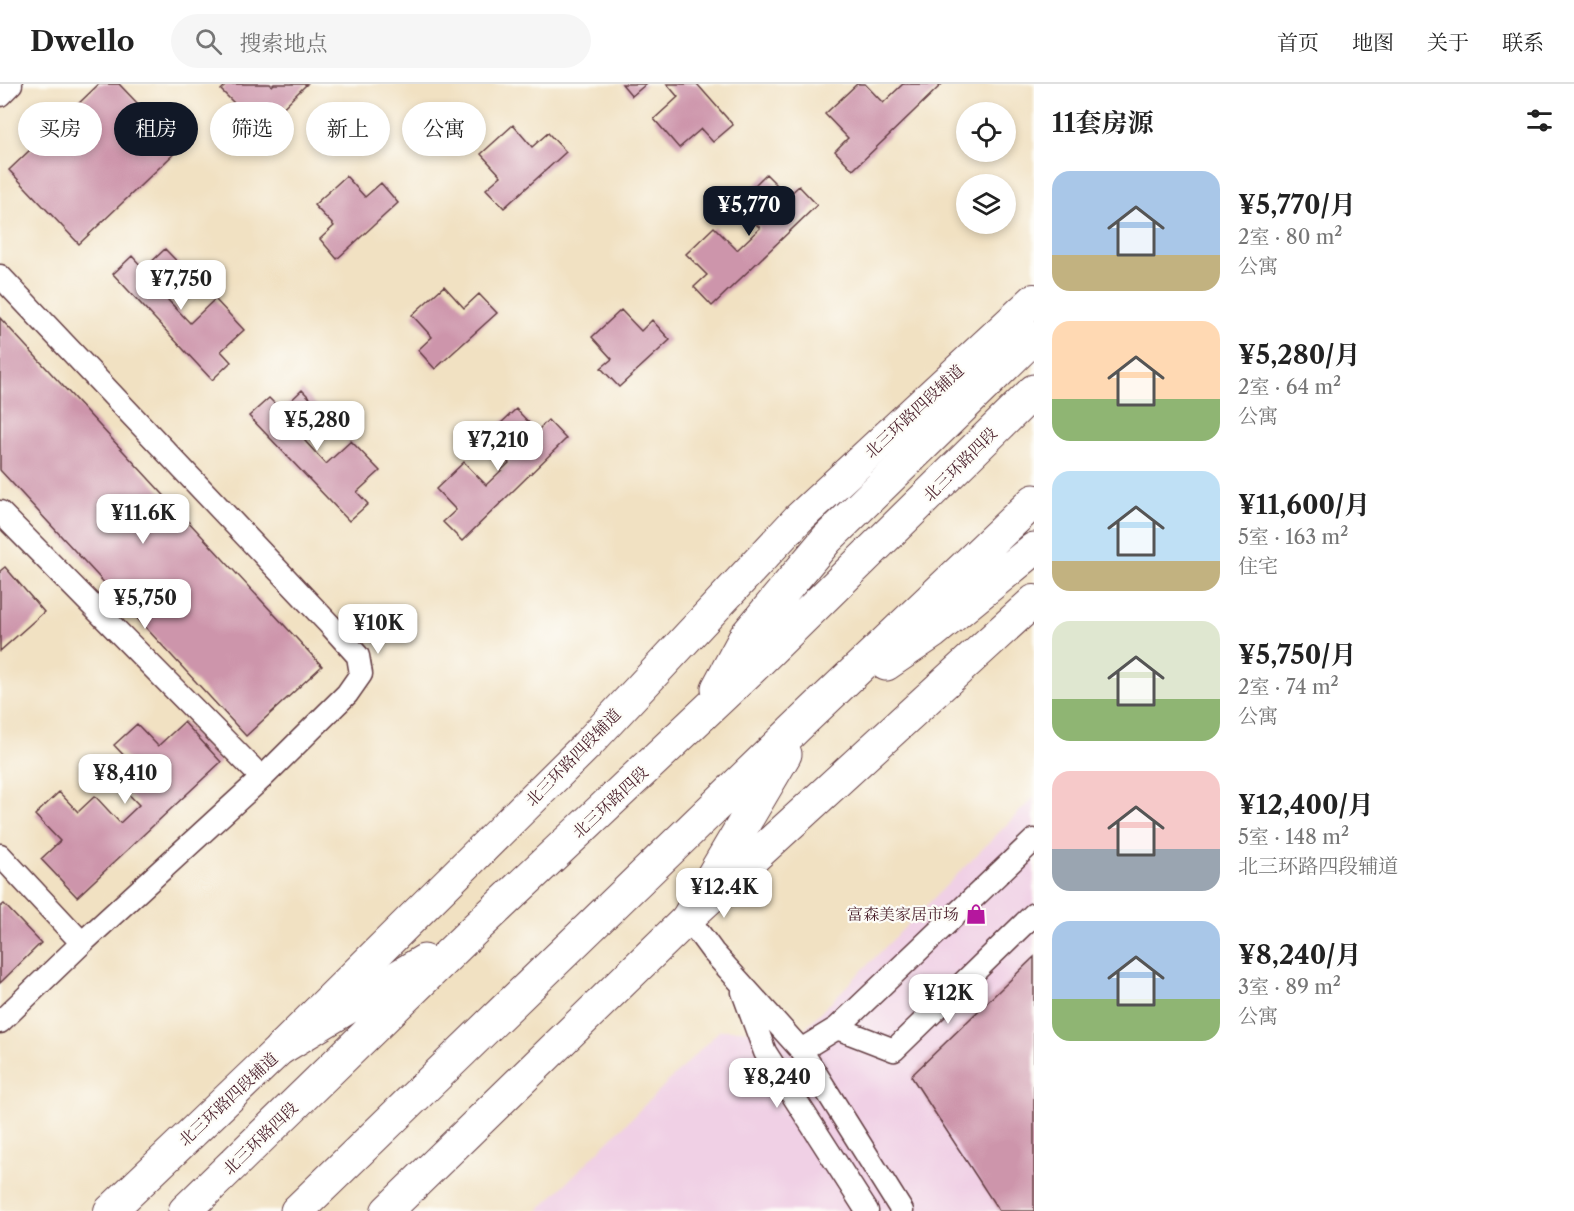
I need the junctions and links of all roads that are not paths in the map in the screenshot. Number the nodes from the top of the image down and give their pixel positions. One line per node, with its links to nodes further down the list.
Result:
1 (11, 84): 2 (street)
2 (0, 95)
3 (0, 276): 13 (street)
4 (1034, 300): 23 (main road, 北三环路四段辅道)
5 (1028, 342): 11 (highway)
6 (1034, 391): 11 (highway, 北三环路四段)
7 (1034, 501): 12 (highway)
8 (0, 512): 13 (street)
9 (1034, 549): 12 (highway)
10 (1034, 601): 17 (main road)
11 (704, 714): 18 (highway, 北三环路四段)
12 (805, 719): 17 (highway); 27 (highway)
13 (262, 778): 19 (street)
14 (1034, 840): 22 (street)
15 (0, 855): 19 (street)
16 (1034, 914): 22 (street)
17 (688, 918): 20 (street); 28 (main road)
18 (476, 928): 23 (highway); 26 (highway, 北三环路四段)
19 (82, 944): 21 (street)
20 (740, 982): 24 (street); 29 (street)
21 (0, 1022)
22 (837, 1029): 24 (street)
23 (281, 1048): 25 (main road, 北三环路四段辅道)
24 (801, 1050): 30 (street)
25 (110, 1211)
26 (185, 1211)
27 (297, 1211)
28 (387, 1211)
29 (867, 1211)
30 (902, 1211)

